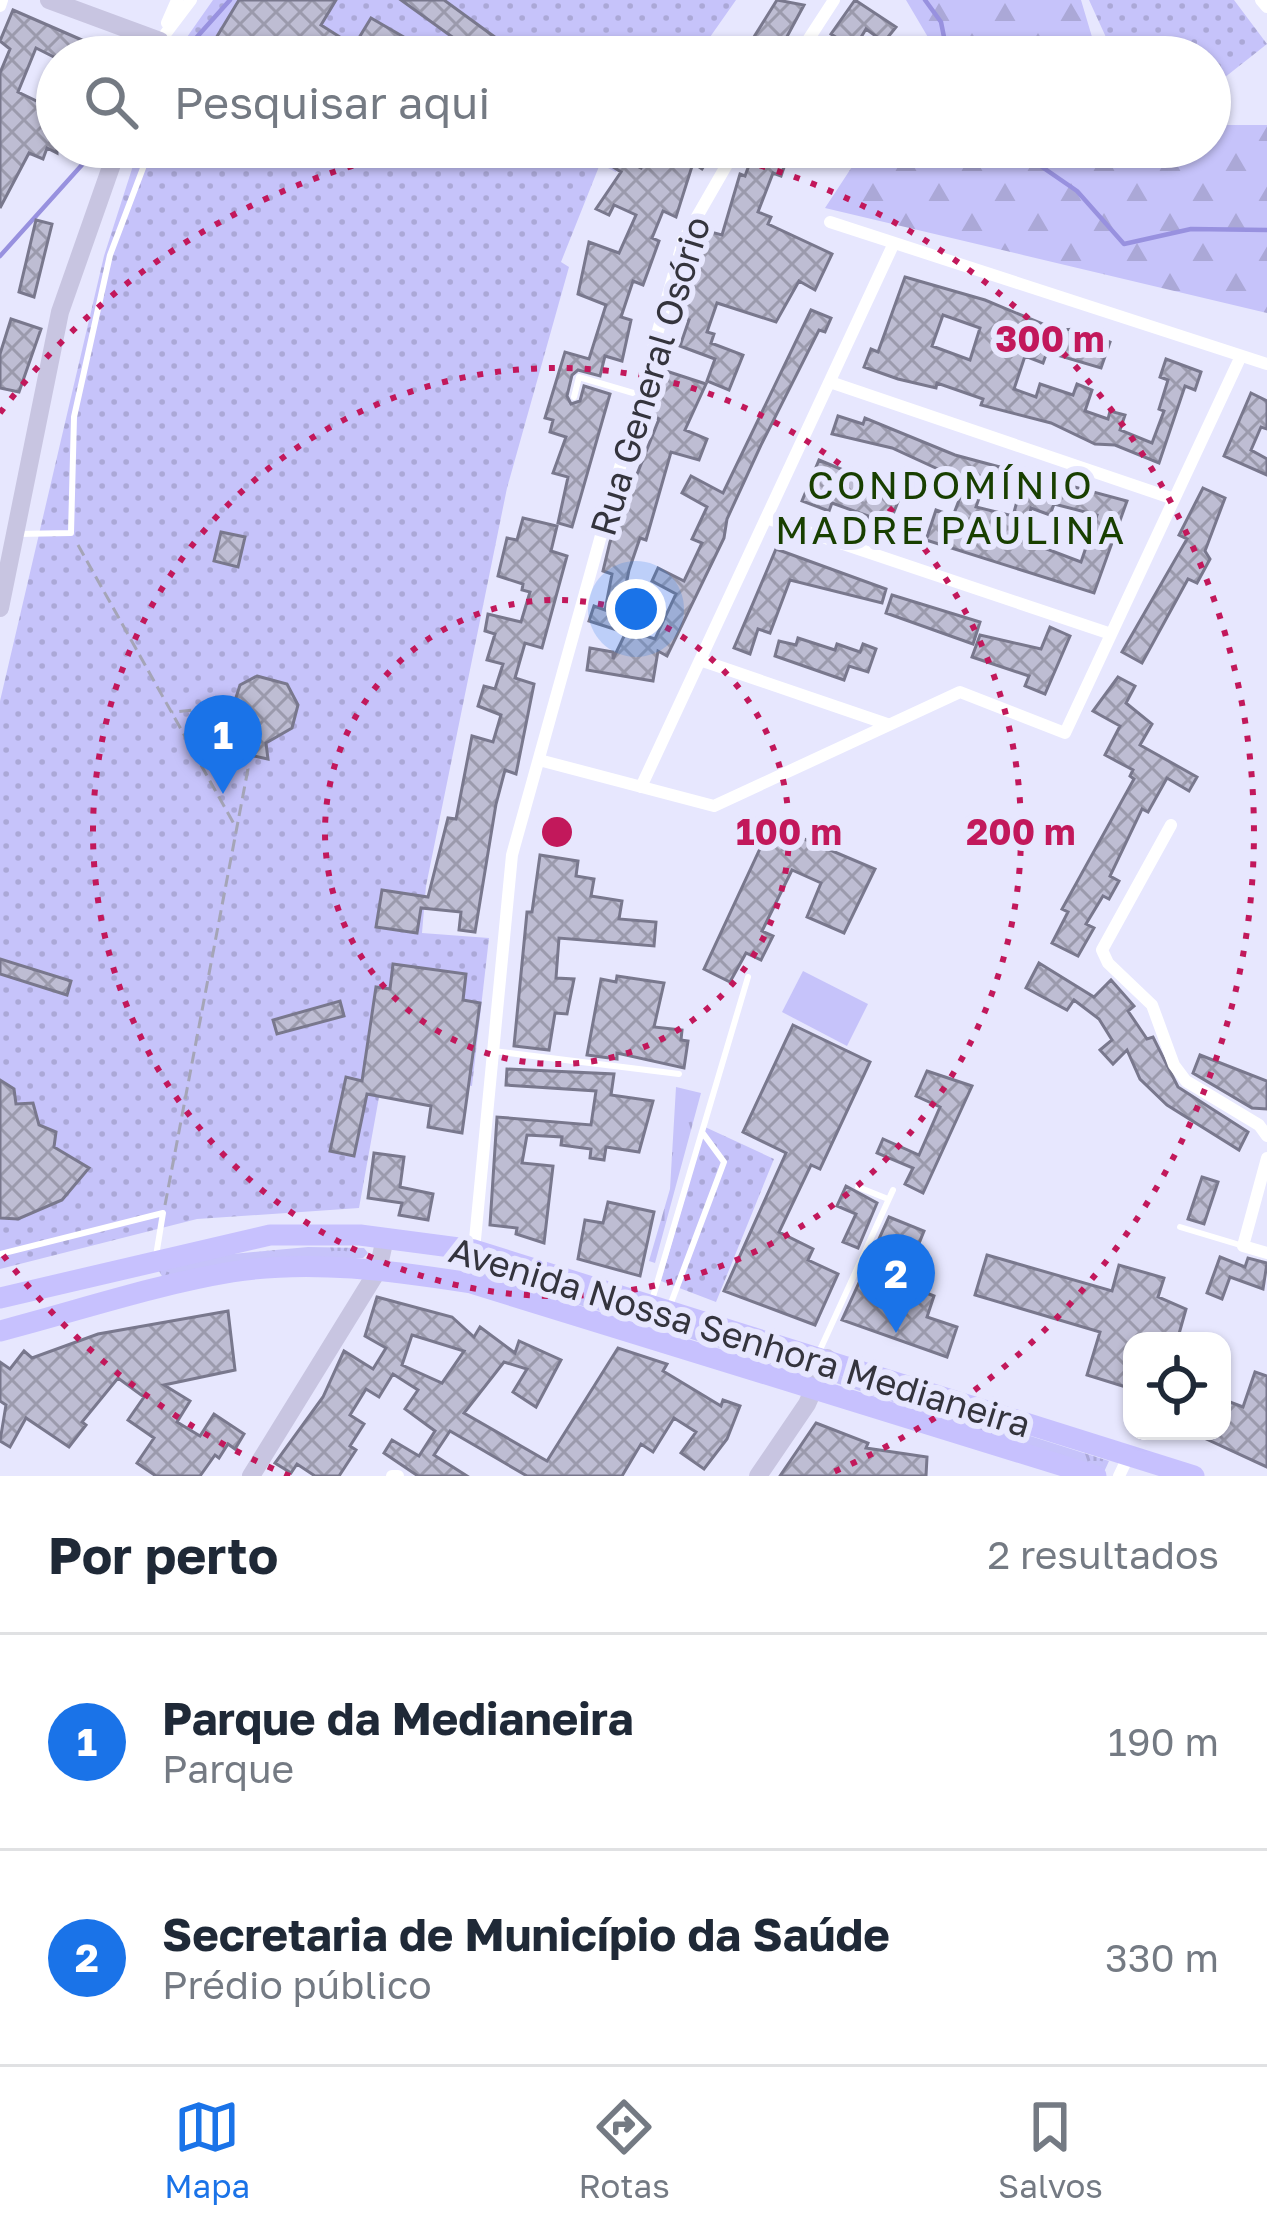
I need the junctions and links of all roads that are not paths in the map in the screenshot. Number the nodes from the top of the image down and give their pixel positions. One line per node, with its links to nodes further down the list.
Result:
1 (49, 0): 5 (street)
2 (176, 0): 6 (street)
3 (191, 0): 7 (street)
4 (834, 0): 8 (street)
5 (127, 36)
6 (165, 36)
7 (169, 36)
8 (810, 36)
9 (110, 168): 21 (street)
10 (144, 168): 21 (lane)
11 (725, 168): 17 (street, Rua General Osório)
12 (830, 222): 13 (street)
13 (894, 243): 14 (street); 16 (street)
14 (1240, 356): 15 (street); 19 (street)
15 (1267, 364)
16 (830, 382): 19 (street); 20 (street)
17 (640, 395): 18 (lane); 26 (street, Rua General Osório)
18 (574, 397)
19 (1174, 499): 23 (street)
20 (766, 518): 23 (street); 24 (street)
21 (15, 534): 22 (street)
22 (0, 608)
23 (1111, 634): 25 (street)
24 (700, 660): 25 (street); 27 (street)
25 (889, 725): 27 (street)
26 (539, 760): 27 (street); 30 (street, Rua General Osório)
27 (640, 787)
28 (1172, 825): 33 (street)
29 (748, 976): 32 (lane)
30 (494, 1051): 31 (lane); 41 (street, Rua General Osório)
31 (679, 1074)
32 (702, 1132): 48 (lane); 48 (lane)
33 (1267, 1136)
34 (1267, 1158): 40 (street)
35 (858, 1186): 37 (lane)
36 (893, 1190): 37 (lane)
37 (888, 1199): 50 (lane)
38 (1180, 1227): 40 (lane)
39 (385, 1238): 41 (main road, Avenida Nossa Senhora Medianeira); 44 (main road, Avenida Nossa Senhora Medianeira); 45 (street)
40 (1243, 1246): 42 (street)
41 (474, 1250): 46 (main road); 48 (main road, Avenida Nossa Senhora Medianeira)
42 (1267, 1253)
43 (0, 1254): 44 (lane)
44 (155, 1260): 47 (main road, Avenida Nossa Senhora Medianeira)
45 (378, 1270): 46 (main road, Avenida Nossa Senhora Medianeira); 49 (main road, Avenida Nossa Senhora Medianeira); 54 (street)
46 (471, 1283): 51 (main road, Avenida Nossa Senhora Medianeira)
47 (0, 1298)
48 (660, 1306): 50 (main road, Avenida Nossa Senhora Medianeira)
49 (0, 1331)
50 (822, 1357): 51 (street); 52 (main road, Avenida Nossa Senhora Medianeira)
51 (814, 1387): 55 (street); 56 (main road, Avenida Nossa Senhora Medianeira)
52 (1124, 1466): 53 (main road, Avenida Nossa Senhora Medianeira)
53 (1155, 1470): 57 (main road, Avenida Nossa Senhora Medianeira)
54 (251, 1476)
55 (758, 1476)
56 (1096, 1476)
57 (1194, 1476)

